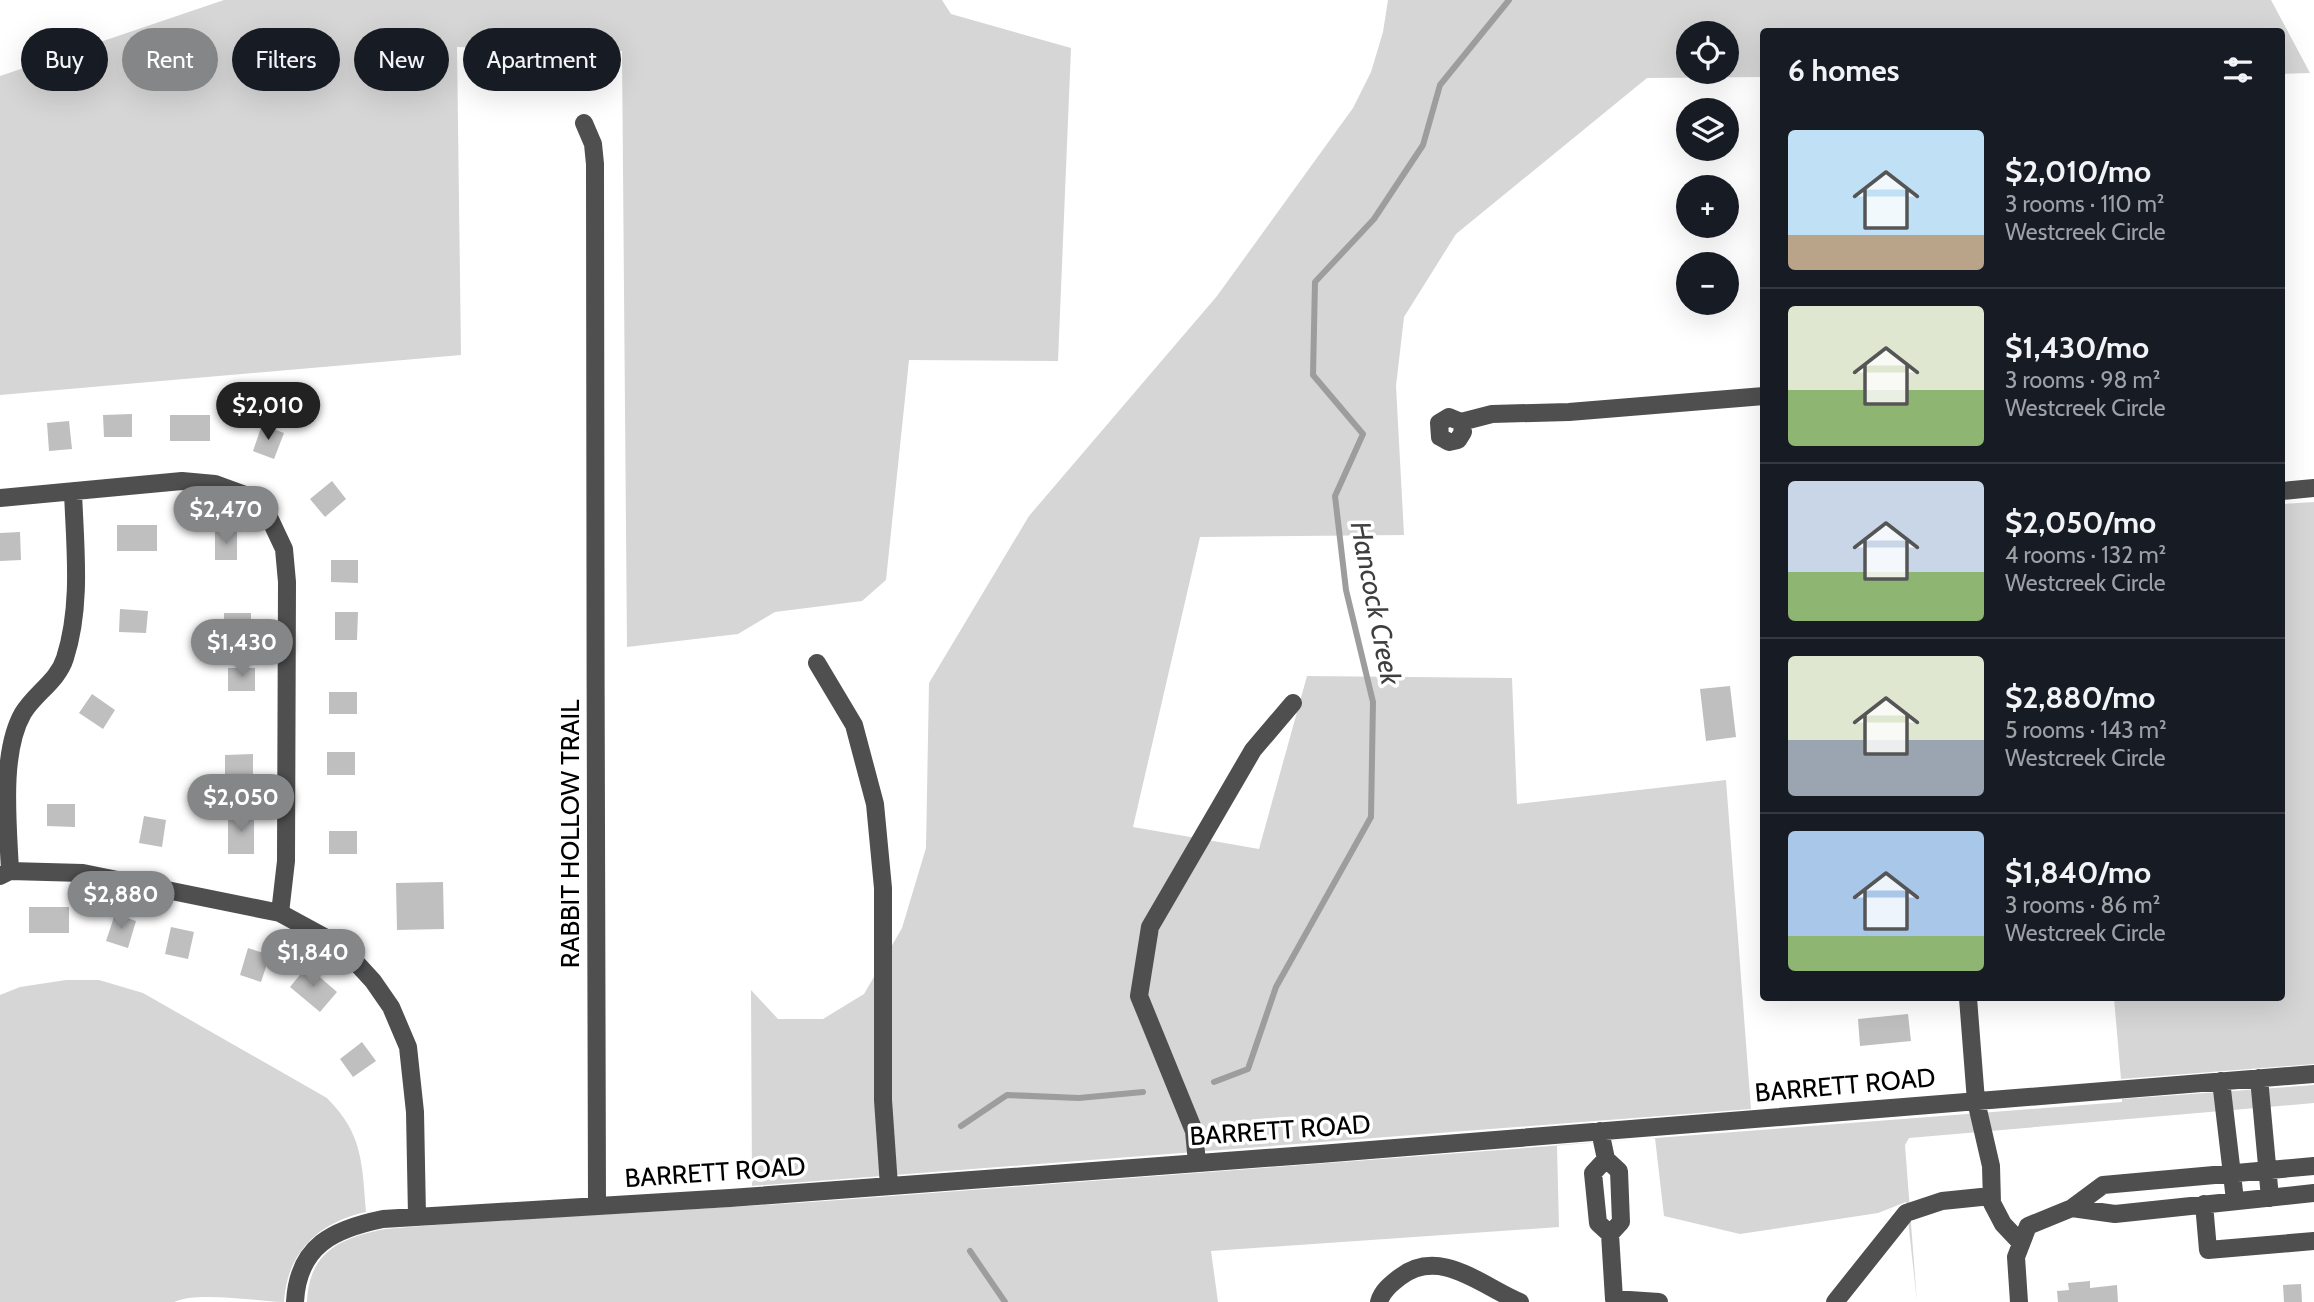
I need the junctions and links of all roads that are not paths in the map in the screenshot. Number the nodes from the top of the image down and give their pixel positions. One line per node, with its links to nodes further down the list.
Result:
1 (584, 123): 30 (street, RABBIT HOLLOW TRAIL)
2 (1760, 396): 3 (street)
3 (1461, 422)
4 (2314, 488): 5 (street)
5 (2285, 491)
6 (73, 492): 7 (street); 10 (street); 11 (street)
7 (0, 498)
8 (817, 663): 24 (street)
9 (1293, 703): 19 (street)
10 (5, 873): 11 (street)
11 (280, 912): 33 (street)
12 (1968, 1001): 16 (street)
13 (2314, 1074): 14 (street, BARRETT ROAD)
14 (2259, 1078): 15 (street, BARRETT ROAD); 21 (street)
15 (2221, 1082): 16 (street, BARRETT ROAD); 22 (street)
16 (1976, 1101): 17 (street, BARRETT ROAD); 26 (street)
17 (1600, 1131): 18 (street); 19 (street, BARRETT ROAD)
18 (1606, 1159): 34 (street); 34 (street)
19 (1197, 1163): 24 (street, BARRETT ROAD)
20 (2314, 1166): 21 (street)
21 (2267, 1170): 22 (street); 27 (street)
22 (2233, 1173): 23 (street); 28 (street)
23 (2144, 1181): 31 (street); 32 (street)
24 (889, 1186): 30 (street, BARRETT ROAD)
25 (2314, 1193): 27 (street)
26 (1991, 1196): 36 (street); 42 (street)
27 (2270, 1198): 28 (street)
28 (2235, 1200): 29 (street)
29 (2204, 1204): 32 (street); 35 (street)
30 (597, 1206): 33 (street, BARRETT ROAD)
31 (2072, 1208): 32 (street); 36 (street)
32 (2148, 1211)
33 (417, 1216): 38 (street, BARRETT ROAD)
34 (1610, 1234): 37 (street)
35 (2314, 1241)
36 (2021, 1243): 43 (street)
37 (1606, 1301): 41 (street)
38 (295, 1302)
39 (1379, 1302): 40 (street)
40 (1520, 1302)
41 (1659, 1302)
42 (1835, 1302)
43 (2019, 1302)

